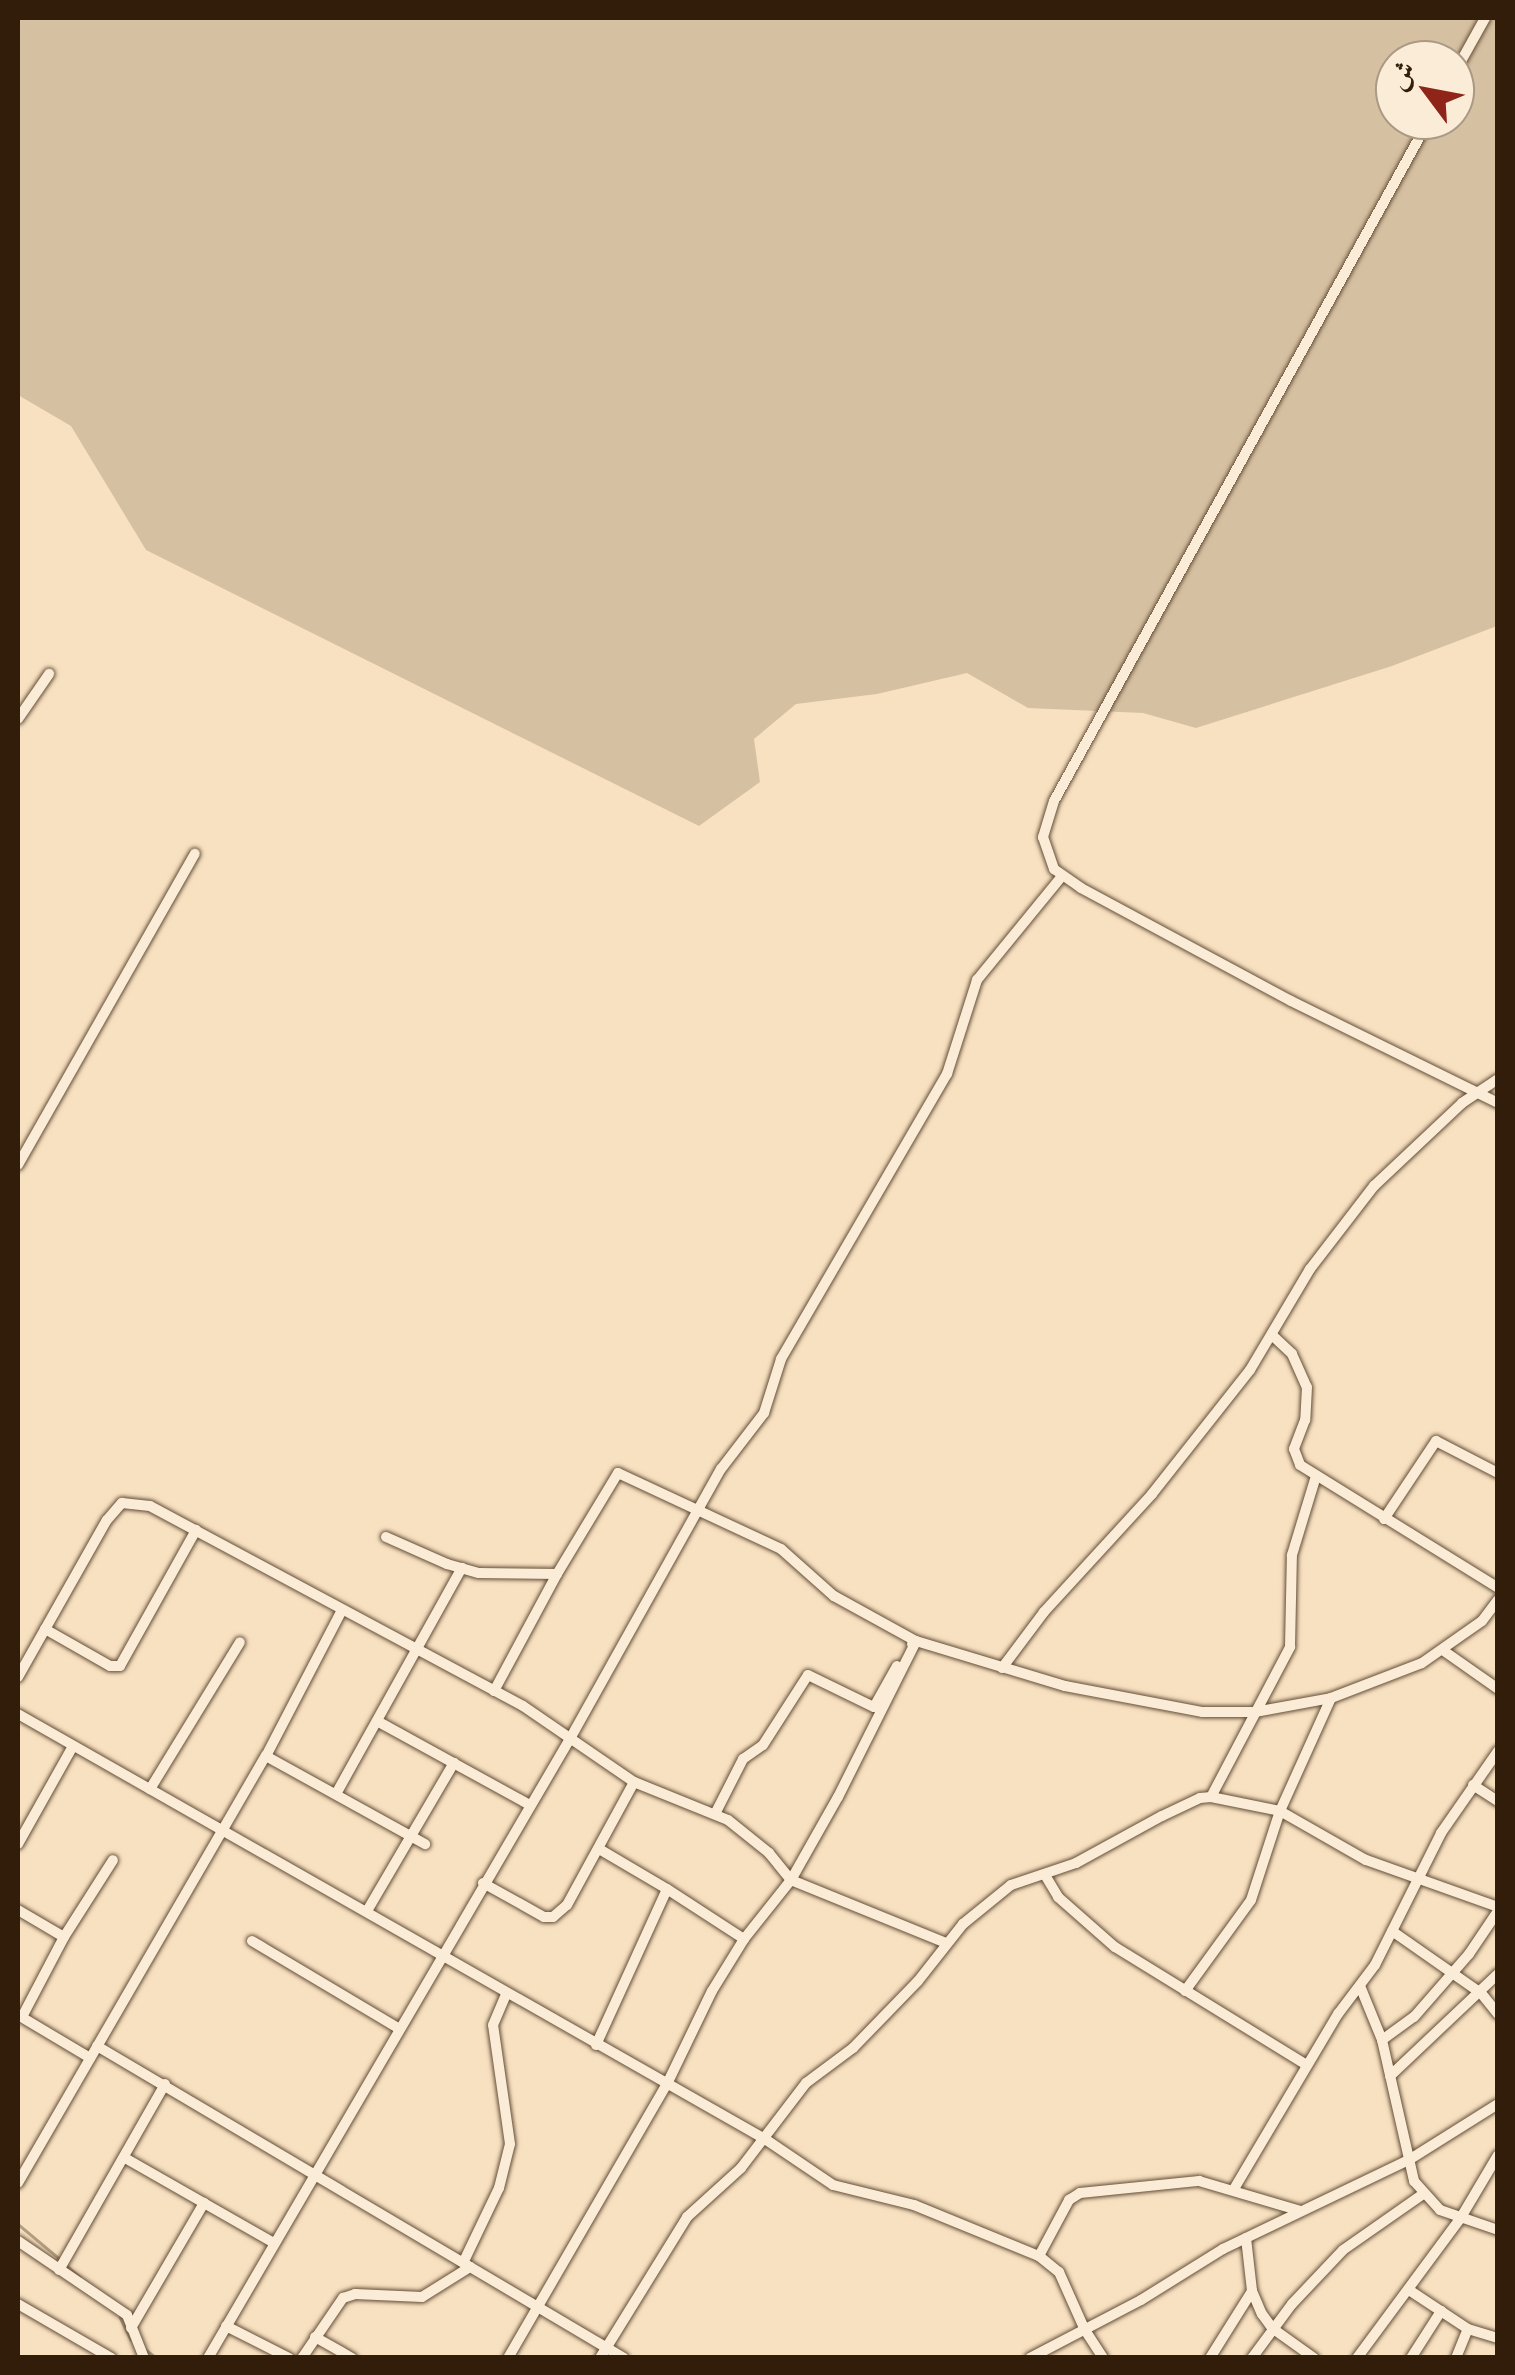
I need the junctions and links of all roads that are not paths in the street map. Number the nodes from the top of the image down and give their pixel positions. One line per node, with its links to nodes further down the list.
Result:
1 (1418, 140): 5 (street)
2 (49, 674): 3 (street)
3 (18, 719)
4 (195, 854): 9 (street)
5 (1062, 876): 7 (street); 13 (street)
6 (1498, 1079): 7 (street)
7 (1480, 1094): 8 (street); 10 (street)
8 (1498, 1103)
9 (18, 1166)
10 (1274, 1336): 12 (street); 27 (street)
11 (1498, 1473): 14 (street)
12 (1316, 1476): 14 (street); 32 (street)
13 (697, 1511): 18 (street); 23 (street); 35 (street)
14 (1384, 1518): 19 (street)
15 (196, 1530): 21 (street); 22 (street); 22 (street)
16 (386, 1537): 17 (street)
17 (462, 1568): 18 (street); 25 (street)
18 (556, 1574): 30 (street)
19 (1498, 1588)
20 (1498, 1600): 26 (street)
21 (340, 1612): 25 (street); 38 (street)
22 (45, 1629): 28 (street)
23 (916, 1640): 27 (street); 48 (street); 57 (street)
24 (240, 1642): 42 (street)
25 (416, 1651): 30 (street); 34 (street)
26 (1444, 1651): 29 (street); 31 (street)
27 (1002, 1668): 32 (street)
28 (18, 1677)
29 (1498, 1689)
30 (494, 1691): 35 (street)
31 (1331, 1698): 32 (street); 47 (street)
32 (1256, 1712): 44 (street)
33 (18, 1714): 36 (street)
34 (377, 1721): 39 (street); 43 (street)
35 (571, 1738): 40 (street); 46 (street)
36 (73, 1746): 42 (street); 51 (street)
37 (1498, 1751): 41 (street)
38 (266, 1756): 43 (street); 49 (street)
39 (454, 1763): 46 (street); 50 (street)
40 (634, 1782): 48 (street); 53 (street)
41 (1474, 1785): 45 (street); 56 (street)
42 (150, 1789): 49 (street)
43 (336, 1794): 50 (street)
44 (1211, 1798): 47 (street); 55 (street)
45 (1498, 1801)
46 (530, 1806): 58 (street)
47 (1280, 1811): 56 (street); 72 (street)
48 (714, 1814): 57 (street)
49 (221, 1829): 62 (street); 80 (street)
50 (411, 1836): 52 (street); 62 (street)
51 (18, 1844)
52 (425, 1844)
53 (599, 1848): 58 (street); 59 (street)
54 (113, 1860): 64 (street)
55 (1046, 1875): 67 (street); 72 (street)
56 (1419, 1879): 60 (street); 63 (street)
57 (791, 1880): 65 (street); 67 (street)
58 (483, 1883): 68 (street)
59 (667, 1889): 65 (street); 79 (street)
60 (1498, 1909): 69 (street)
61 (18, 1910): 64 (street)
62 (366, 1911): 68 (street)
63 (1392, 1931): 69 (street); 71 (street)
64 (64, 1936): 76 (street)
65 (744, 1939): 85 (street)
66 (252, 1941): 77 (street)
67 (946, 1943): 87 (street)
68 (440, 1956): 74 (street); 77 (street)
69 (1451, 1972): 73 (street); 78 (street)
70 (1498, 1974): 73 (street)
71 (1360, 1986): 78 (street); 82 (street)
72 (1185, 1991): 82 (street)
73 (1480, 1993): 75 (street); 83 (street)
74 (506, 1994): 79 (street); 103 (street)
75 (1498, 2014)
76 (20, 2016): 81 (street)
77 (398, 2028): 91 (street)
78 (1382, 2040): 83 (street)
79 (596, 2044): 85 (street)
80 (97, 2046): 81 (street); 84 (street)
81 (90, 2058): 92 (street)
82 (1307, 2064): 93 (street)
83 (1390, 2076): 90 (street)
84 (165, 2084): 89 (street); 91 (street)
85 (667, 2084): 87 (street); 108 (street)
86 (1498, 2104): 90 (street)
87 (765, 2139): 102 (street); 117 (street)
88 (1498, 2155): 97 (street)
89 (126, 2158): 95 (street); 104 (street)
90 (1407, 2160): 94 (street); 96 (street)
91 (314, 2174): 101 (street); 103 (street)
92 (18, 2183)
93 (1234, 2188): 96 (street); 102 (street)
94 (1423, 2194): 97 (street); 112 (street)
95 (204, 2203): 101 (street); 111 (street)
96 (1302, 2211): 99 (street)
97 (1460, 2219): 98 (street); 105 (street)
98 (1498, 2230)
99 (1246, 2238): 106 (street); 114 (street)
100 (18, 2241): 104 (street)
101 (274, 2242): 110 (street)
102 (1039, 2256): 114 (street)
103 (467, 2264): 108 (street); 115 (street)
104 (59, 2270): 111 (street)
105 (1409, 2290): 109 (street); 131 (street)
106 (1252, 2291): 112 (street); 129 (street)
107 (18, 2304): 120 (street)
108 (539, 2306): 117 (street); 126 (street)
109 (1442, 2311): 113 (street); 132 (street)
110 (226, 2326): 122 (street); 123 (street)
111 (131, 2328): 121 (street)
112 (1272, 2328): 118 (street); 130 (street)
113 (1468, 2328): 116 (street); 133 (street)
114 (1085, 2330): 119 (street); 128 (street)
115 (315, 2337): 124 (street); 125 (street)
116 (1497, 2337)
117 (603, 2352): 127 (street)
118 (1308, 2356)
119 (1102, 2357)
120 (111, 2358)
121 (144, 2358)
122 (208, 2358)
123 (289, 2358)
124 (302, 2358)
125 (352, 2358)
126 (508, 2358)
127 (624, 2358)
128 (1030, 2358)
129 (1210, 2358)
130 (1252, 2358)
131 (1358, 2358)
132 (1411, 2358)
133 (1456, 2358)

